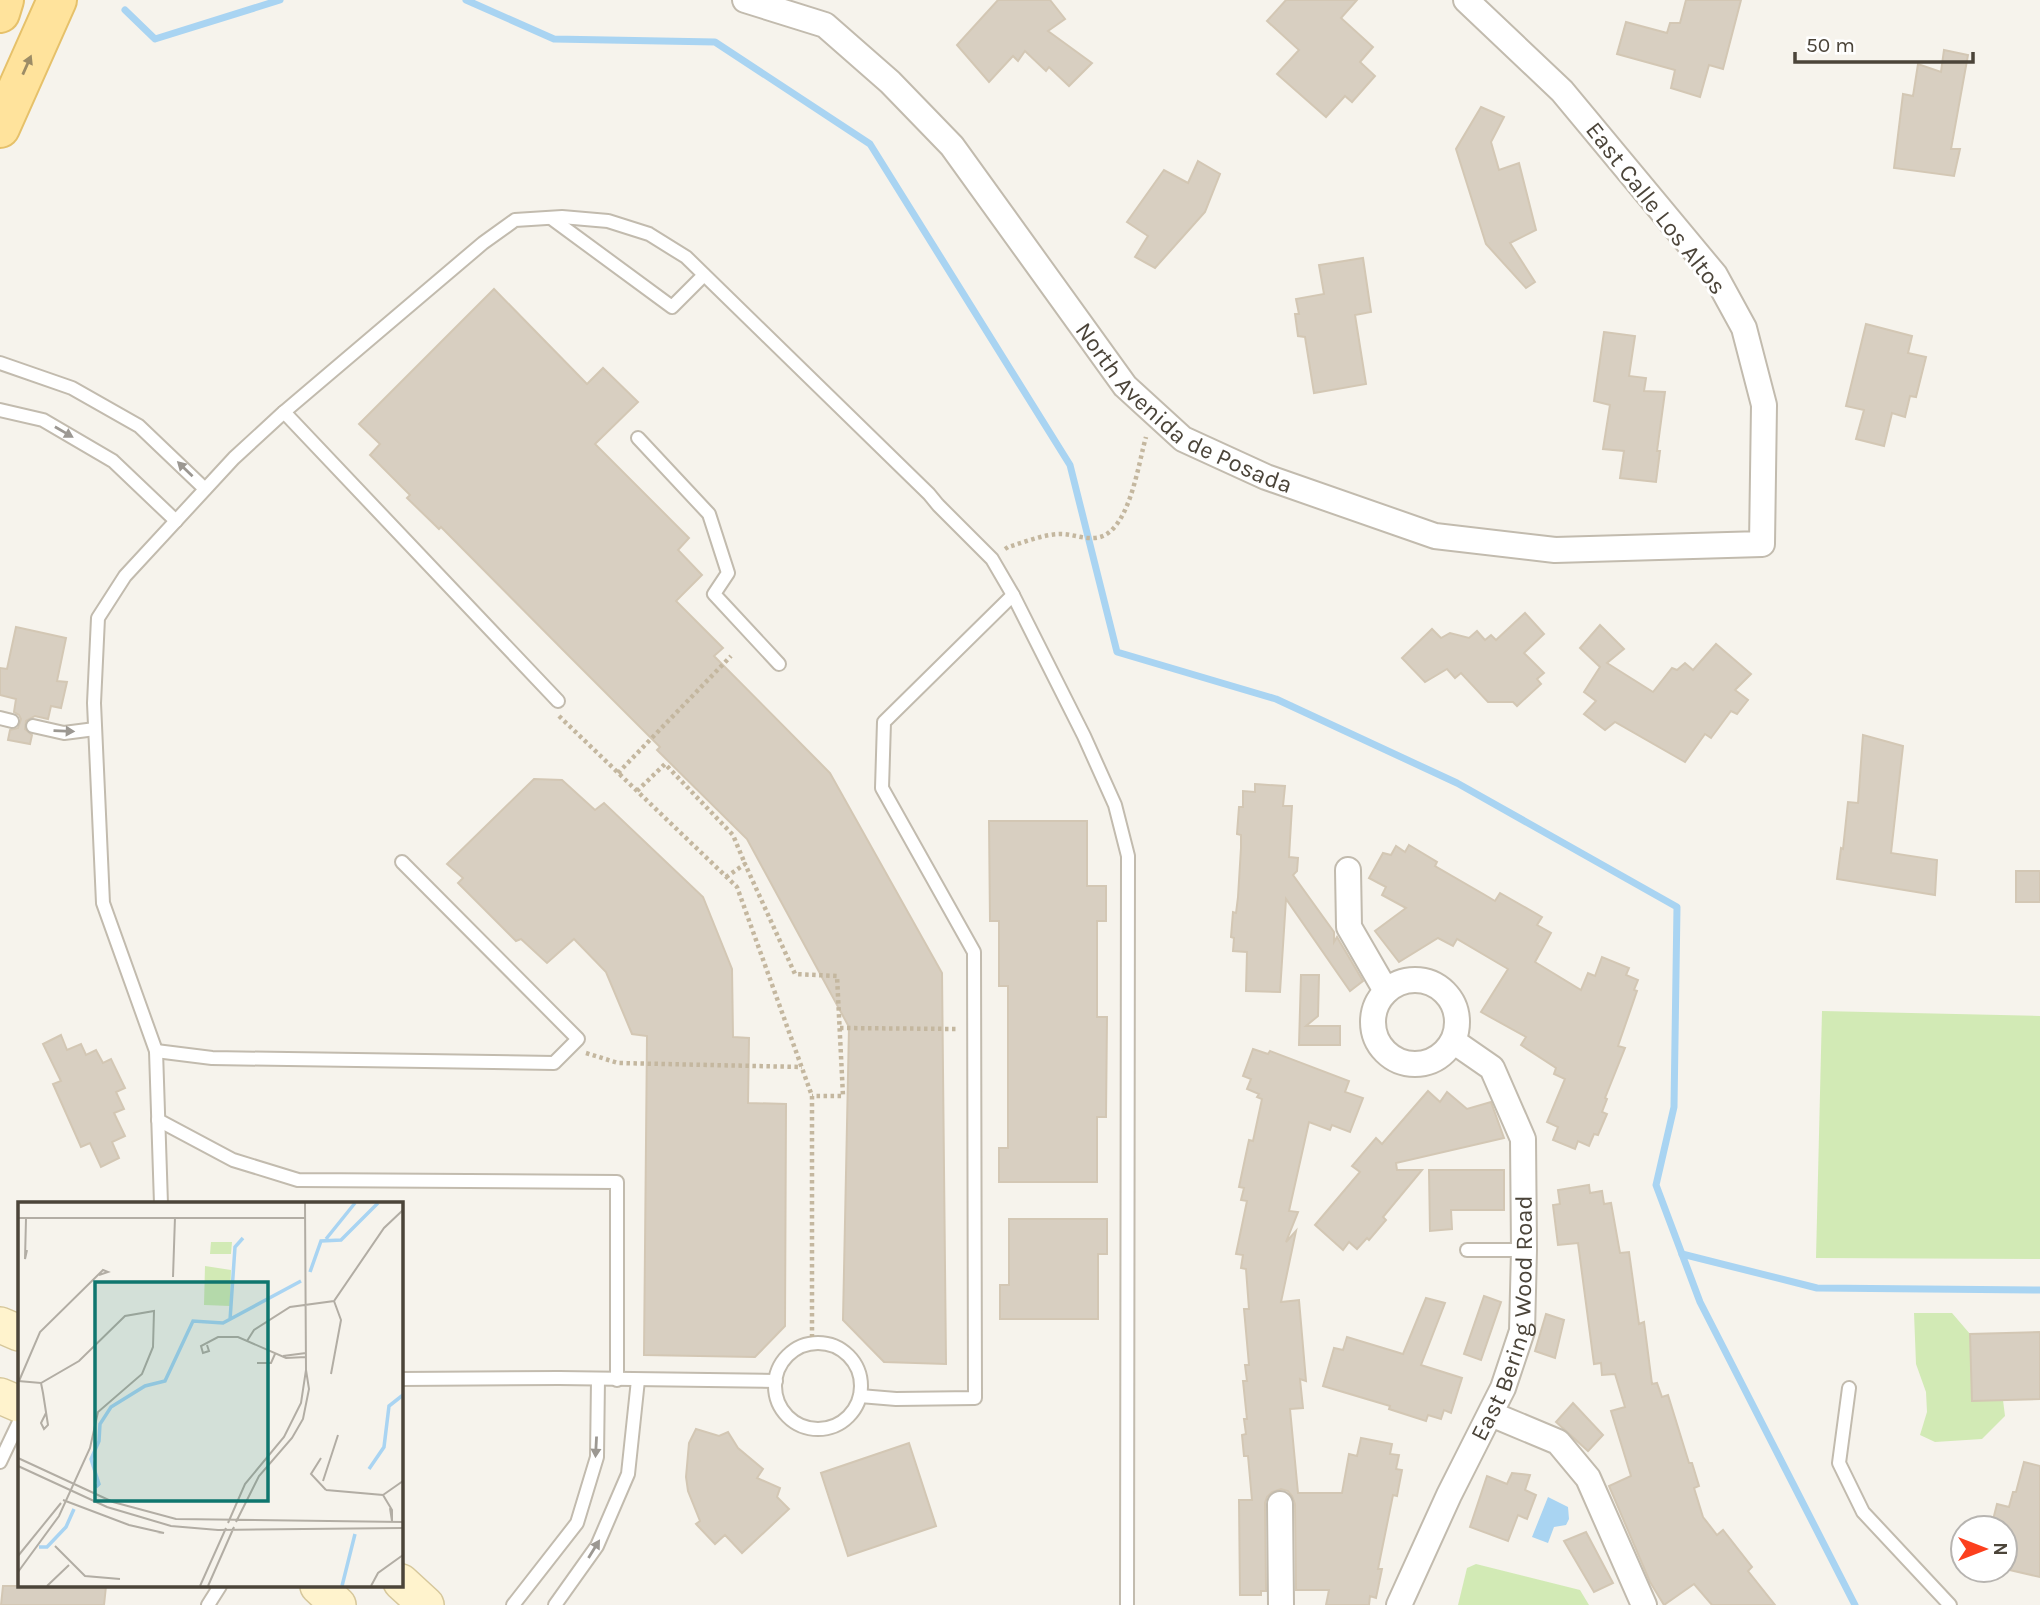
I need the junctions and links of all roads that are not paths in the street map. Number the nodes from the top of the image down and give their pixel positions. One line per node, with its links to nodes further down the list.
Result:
1 (4, 0): 5 (main road)
2 (57, 0): 6 (main road, one-way to 2)
3 (745, 0): 15 (street, North Avenida de Posada)
4 (1466, 0): 15 (street, East Calle Los Altos)
5 (0, 13)
6 (0, 128)
7 (551, 218): 8 (lane); 8 (lane); 11 (lane)
8 (704, 275): 16 (lane)
9 (0, 363): 13 (lane, one-way to 9)
10 (0, 410): 14 (lane, one-way to 14)
11 (284, 412): 13 (lane); 18 (lane)
12 (638, 438): 17 (lane)
13 (205, 489): 14 (lane)
14 (176, 521): 20 (lane)
15 (1762, 544)
16 (1013, 595): 39 (lane); 53 (lane)
17 (779, 664)
18 (554, 705)
19 (33, 726): 20 (lane, one-way to 20)
20 (95, 729): 25 (lane)
21 (402, 862): 25 (lane)
22 (1348, 870): 23 (street)
23 (1385, 991): 24 (street); 24 (street)
24 (1453, 1041): 29 (street, East Bering Wood Road)
25 (156, 1051): 26 (lane)
26 (158, 1120): 27 (lane); 34 (lane)
27 (161, 1202)
28 (1466, 1250): 29 (lane)
29 (1524, 1250): 41 (street, East Bering Wood Road)
30 (0, 1325): 31 (street)
31 (18, 1333)
32 (402, 1379): 33 (lane)
33 (598, 1379): 34 (lane); 51 (lane, one-way to 51)
34 (617, 1380): 35 (lane)
35 (638, 1380): 36 (lane); 52 (lane, one-way to 35)
36 (776, 1381): 39 (lane); 39 (lane)
37 (1849, 1388): 57 (lane)
38 (0, 1396): 40 (street)
39 (860, 1396)
40 (18, 1404)
41 (1491, 1414): 55 (street, East Bering Wood Road); 56 (street)
42 (18, 1424): 43 (lane)
43 (0, 1462)
44 (1280, 1504): 54 (street)
45 (402, 1583): 50 (street)
46 (219, 1588): 48 (lane)
47 (320, 1588): 49 (street)
48 (208, 1605)
49 (338, 1605)
50 (426, 1605)
51 (513, 1605)
52 (555, 1605)
53 (1127, 1605)
54 (1281, 1605)
55 (1399, 1605)
56 (1644, 1605)
57 (1950, 1605)

